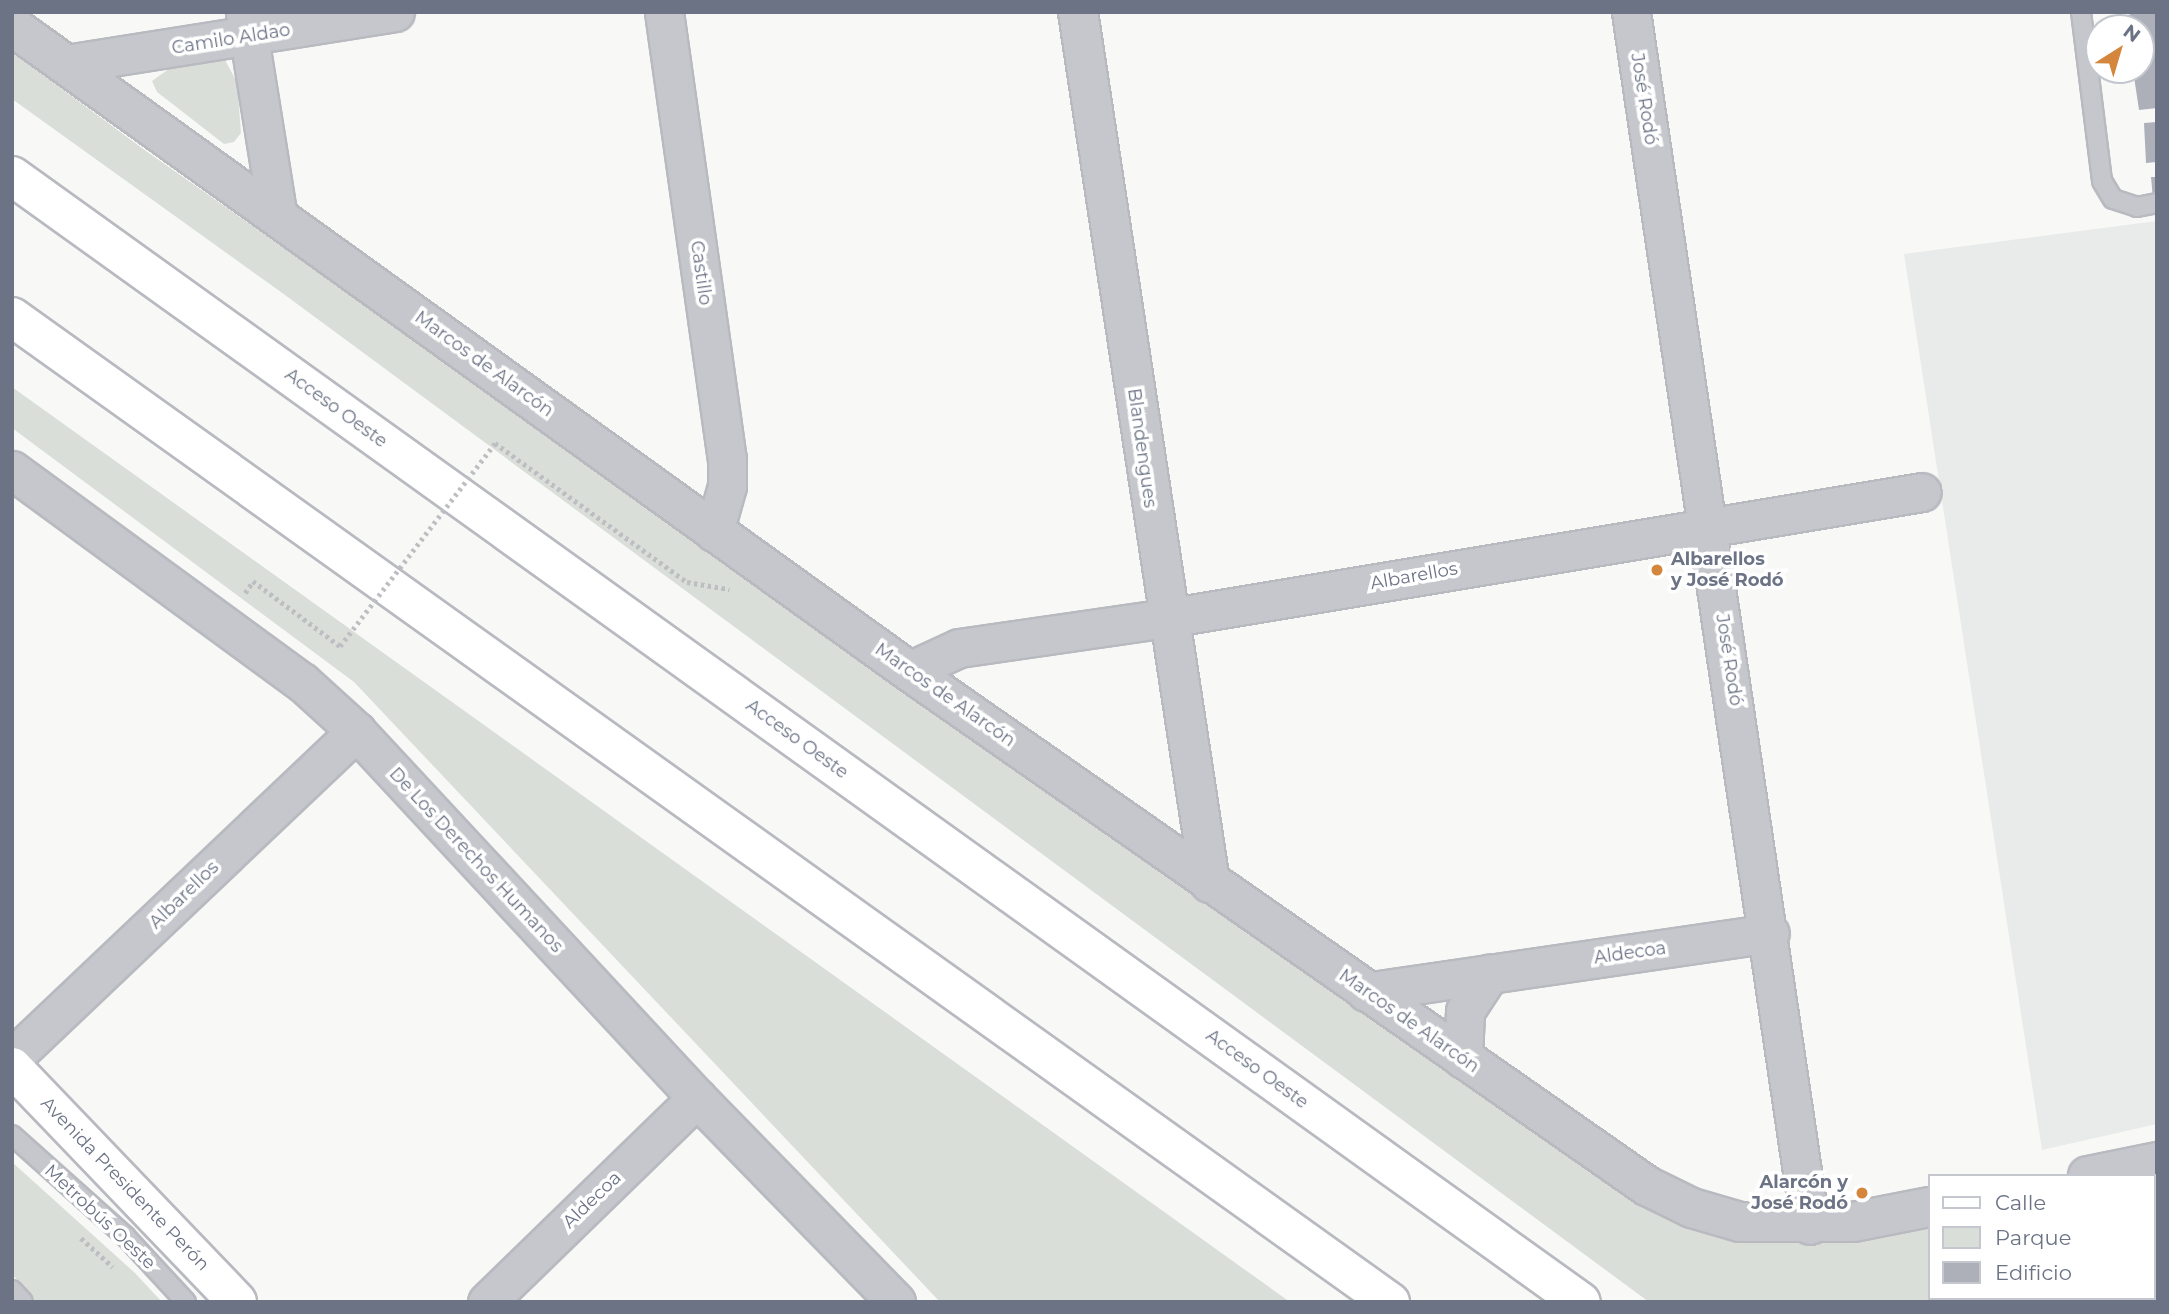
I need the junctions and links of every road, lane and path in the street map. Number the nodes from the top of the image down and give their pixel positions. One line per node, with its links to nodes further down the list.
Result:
1 (395, 12): 6 (street, Camilo Aldao)
2 (664, 12): 16 (street, Castillo)
3 (1079, 12): 18 (street, Blandengues)
4 (1631, 12): 15 (street, José Rodó)
5 (2081, 12): 10 (lane)
6 (247, 25): 8 (street, Camilo Aldao); 11 (street)
7 (12, 26): 8 (street, Marcos de Alarcón)
8 (67, 64): 11 (street, Marcos de Alarcón)
9 (12, 176): 42 (main road, Acceso Oeste)
10 (2157, 204)
11 (276, 212): 16 (street, Marcos de Alarcón)
12 (12, 317): 41 (main road)
13 (12, 470): 21 (street, De Los Derechos Humanos)
14 (1922, 492): 15 (street, Albarellos)
15 (1709, 526): 18 (street, Albarellos); 23 (street, José Rodó)
16 (714, 532): 17 (street, Marcos de Alarcón)
17 (780, 577): 19 (path, bridge); 20 (street, Marcos de Alarcón)
18 (1167, 618): 20 (street, Albarellos); 22 (street, Blandengues)
19 (340, 646)
20 (909, 670): 22 (street, Marcos de Alarcón)
21 (356, 731): 26 (street, Albarellos); 29 (street, De Los Derechos Humanos)
22 (1210, 883): 25 (street, Marcos de Alarcón)
23 (1770, 933): 24 (street, Aldecoa); 34 (street, José Rodó)
24 (1490, 973): 25 (street, Aldecoa); 27 (street)
25 (1366, 992): 27 (street, Marcos de Alarcón)
26 (12, 1058)
27 (1463, 1059): 34 (street, Marcos de Alarcón)
28 (12, 1067): 38 (main road, Avenida Presidente Perón)
29 (697, 1098): 39 (street, Aldecoa); 40 (street, De Los Derechos Humanos)
30 (12, 1135): 37 (lane, Metrobús Oeste)
31 (2157, 1162): 32 (street)
32 (2098, 1174)
33 (1927, 1207): 34 (street, Marcos de Alarcón)
34 (1810, 1226)
35 (12, 1290): 36 (lane)
36 (23, 1302)
37 (186, 1302)
38 (237, 1302)
39 (487, 1302)
40 (896, 1302)
41 (1391, 1302)
42 (1581, 1302)

